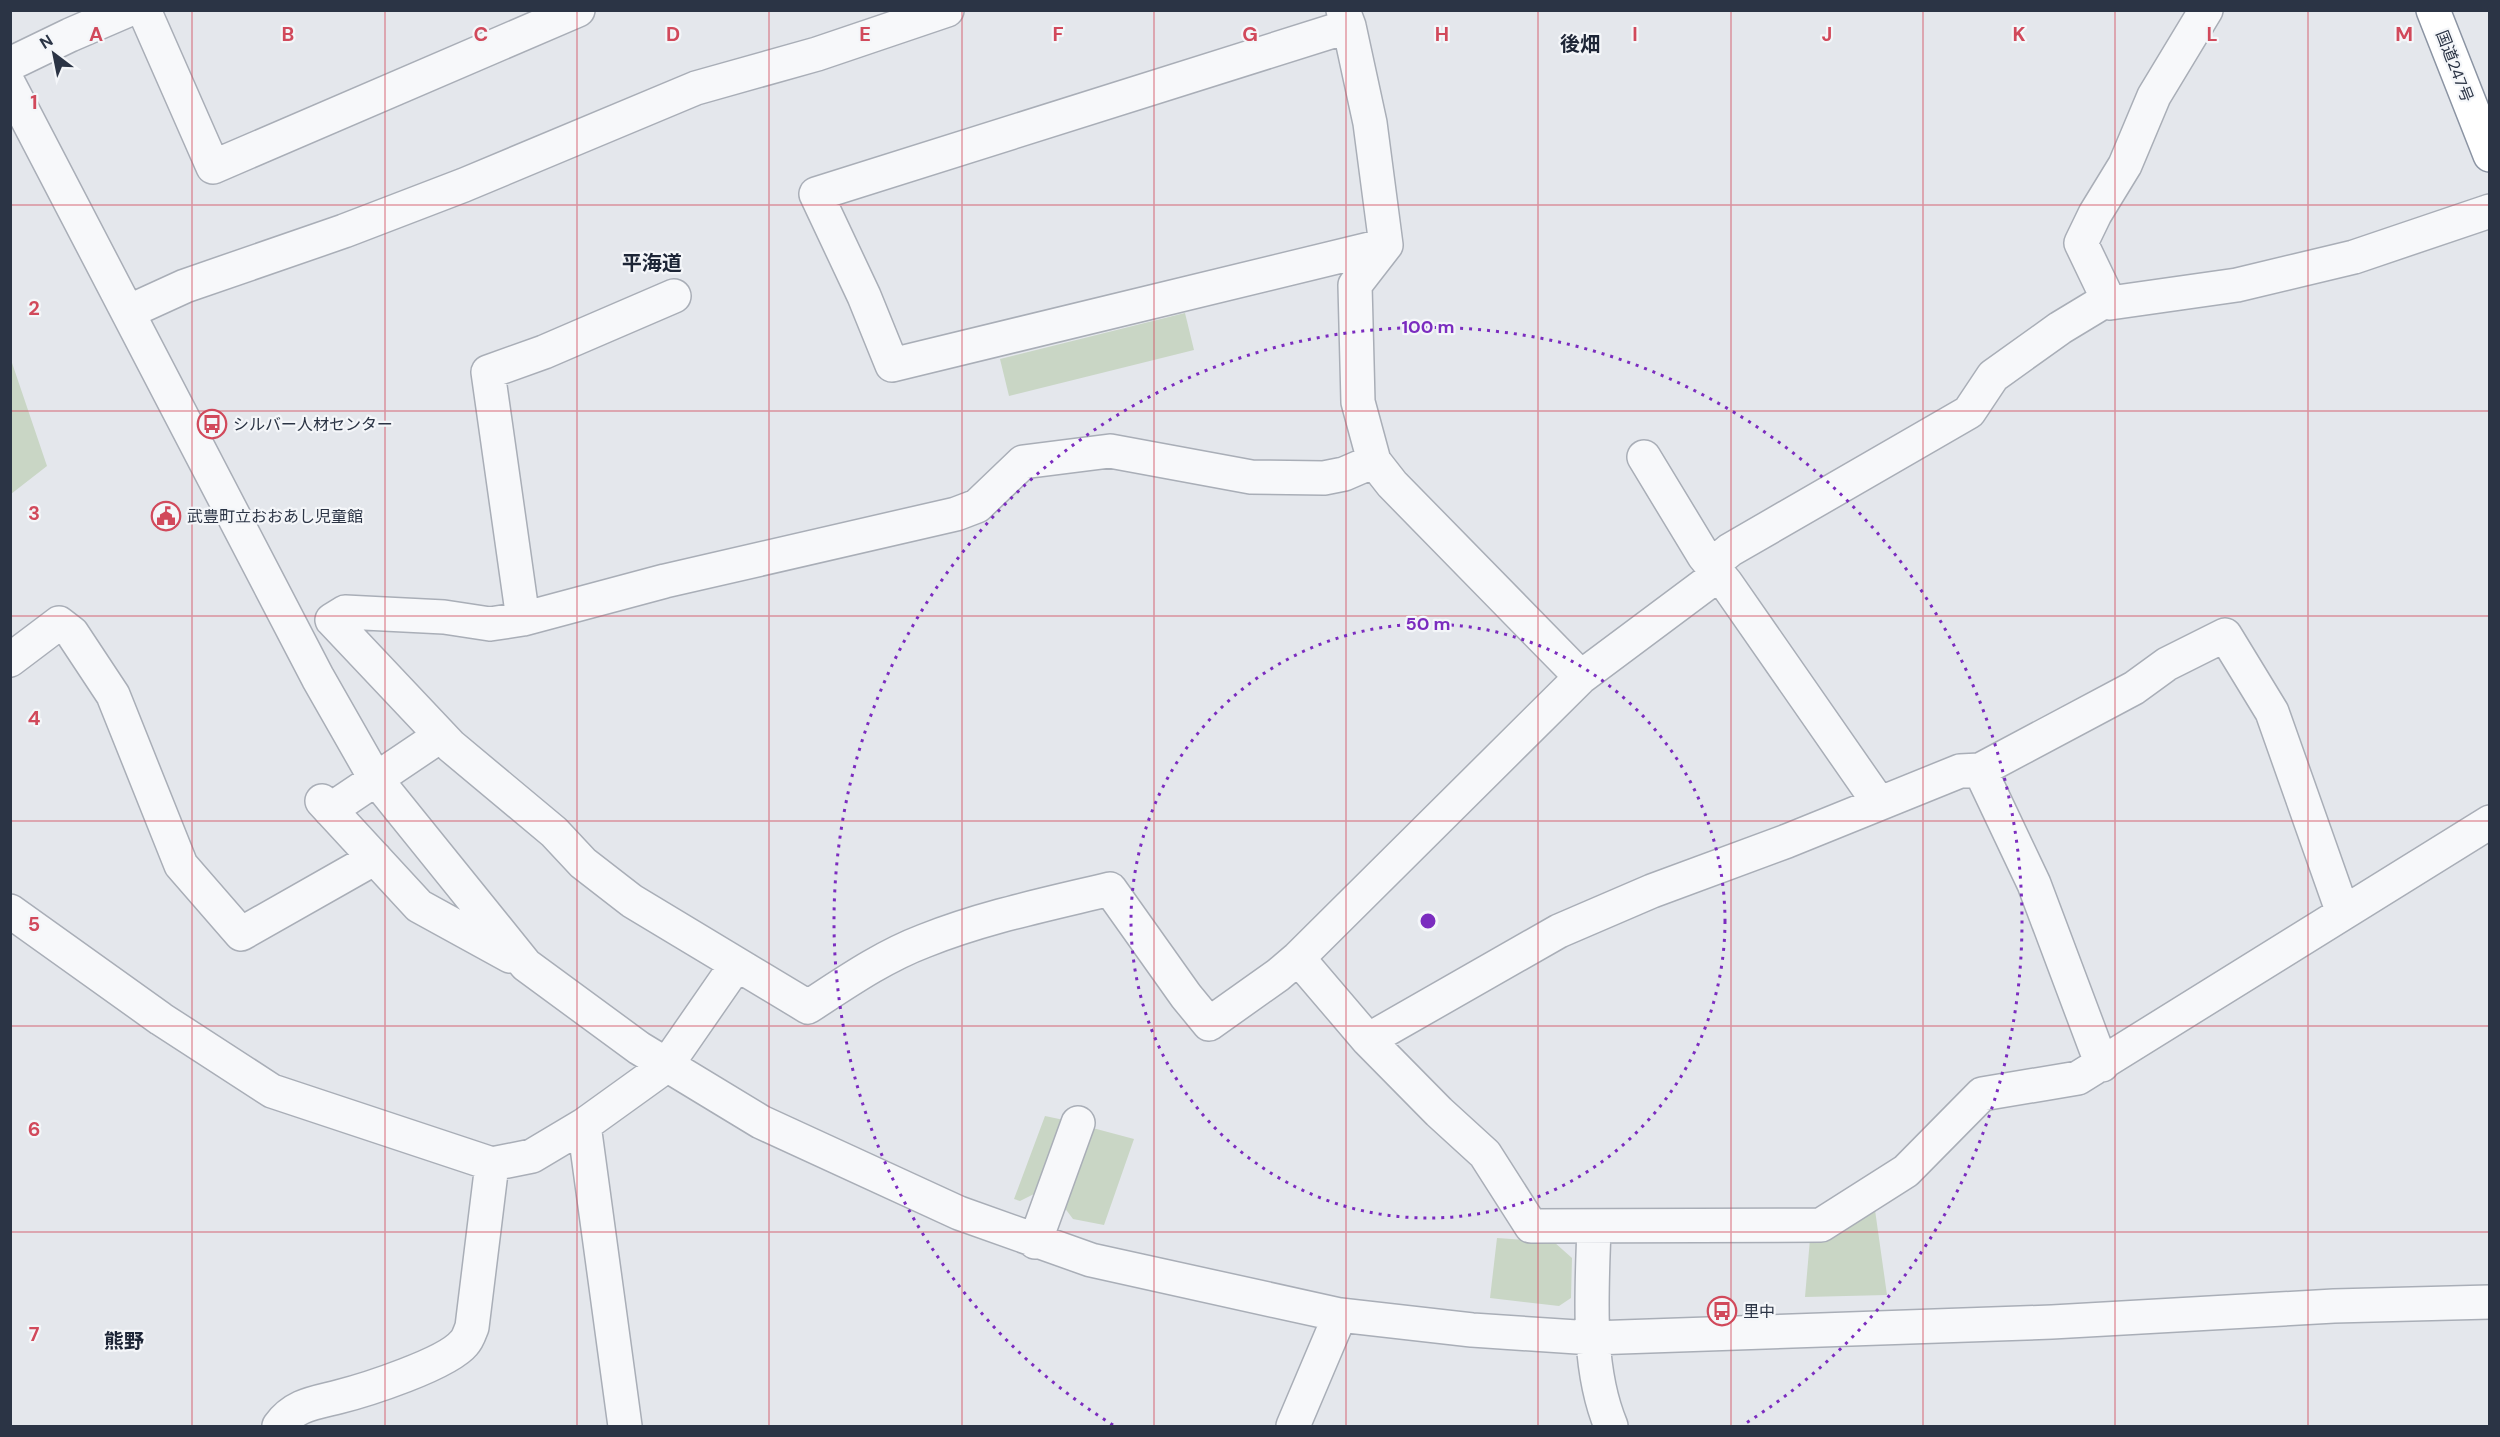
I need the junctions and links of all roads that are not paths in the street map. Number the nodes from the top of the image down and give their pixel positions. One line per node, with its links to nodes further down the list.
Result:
1 (128, 10): 8 (street)
2 (144, 10): 3 (street)
3 (578, 10)
4 (947, 10): 15 (street)
5 (2206, 10): 14 (street)
6 (2433, 10): 10 (highway, 国道247号)
7 (1346, 18): 12 (street); 12 (street)
8 (10, 64)
9 (10, 86): 15 (street)
10 (2488, 144)
11 (2490, 211): 14 (street)
12 (1386, 245): 17 (street)
13 (674, 296): 19 (street)
14 (2103, 302): 18 (street)
15 (128, 312): 24 (street)
16 (1644, 457): 18 (street)
17 (1374, 461): 19 (street); 21 (street)
18 (1716, 570): 21 (street); 25 (street)
19 (523, 619): 22 (street)
20 (10, 660): 27 (street)
21 (1581, 677): 30 (street)
22 (440, 736): 24 (street); 32 (street)
23 (1980, 770): 25 (street); 29 (street); 34 (street)
24 (375, 778): 27 (street); 31 (street)
25 (1879, 803): 33 (street)
26 (2490, 822): 29 (street)
27 (375, 858): 31 (street)
28 (10, 911): 38 (street)
29 (2343, 913): 34 (street)
30 (1298, 958): 32 (street); 33 (street)
31 (525, 965): 35 (street)
32 (736, 965): 35 (street)
33 (1368, 1040): 39 (street)
34 (2102, 1065): 39 (street)
35 (666, 1066): 37 (street); 40 (street)
36 (1077, 1123): 40 (street)
37 (584, 1125): 38 (street); 45 (street)
38 (492, 1164): 44 (street)
39 (1594, 1227): 43 (street)
40 (1035, 1242): 42 (street)
41 (2490, 1302): 43 (street)
42 (1340, 1315): 43 (street); 46 (street)
43 (1592, 1338): 47 (street)
44 (279, 1426)
45 (625, 1426)
46 (1293, 1426)
47 (1611, 1426)

